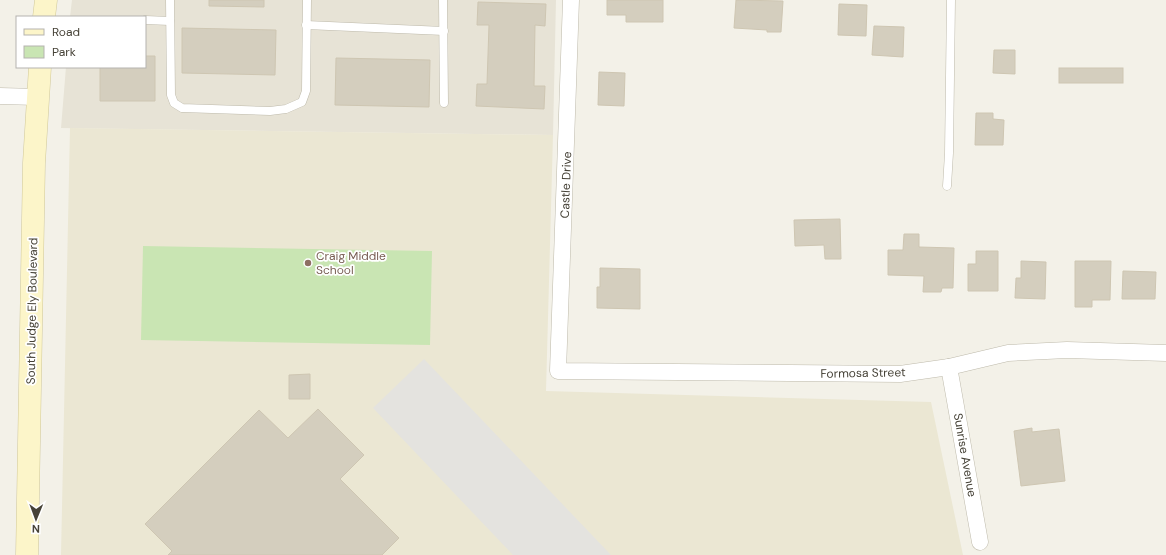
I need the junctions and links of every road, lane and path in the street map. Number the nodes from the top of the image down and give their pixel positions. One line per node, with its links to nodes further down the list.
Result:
1 (46, 0): 7 (main road)
2 (170, 0): 9 (lane)
3 (306, 0): 10 (lane)
4 (443, 0): 11 (lane)
5 (572, 0): 19 (street, Castle Drive)
6 (951, 0): 16 (lane)
7 (44, 16)
8 (146, 20): 9 (lane)
9 (170, 21): 10 (lane)
10 (306, 25): 11 (lane)
11 (444, 31): 15 (lane)
12 (40, 68): 14 (main road, South Judge Ely Boulevard)
13 (0, 96): 14 (street)
14 (37, 97): 21 (main road, South Judge Ely Boulevard)
15 (444, 102)
16 (947, 186)
17 (1166, 353): 18 (street, Formosa Street)
18 (949, 367): 19 (street, Formosa Street); 20 (street, Sunrise Avenue)
19 (558, 371)
20 (980, 542)
21 (27, 555)

